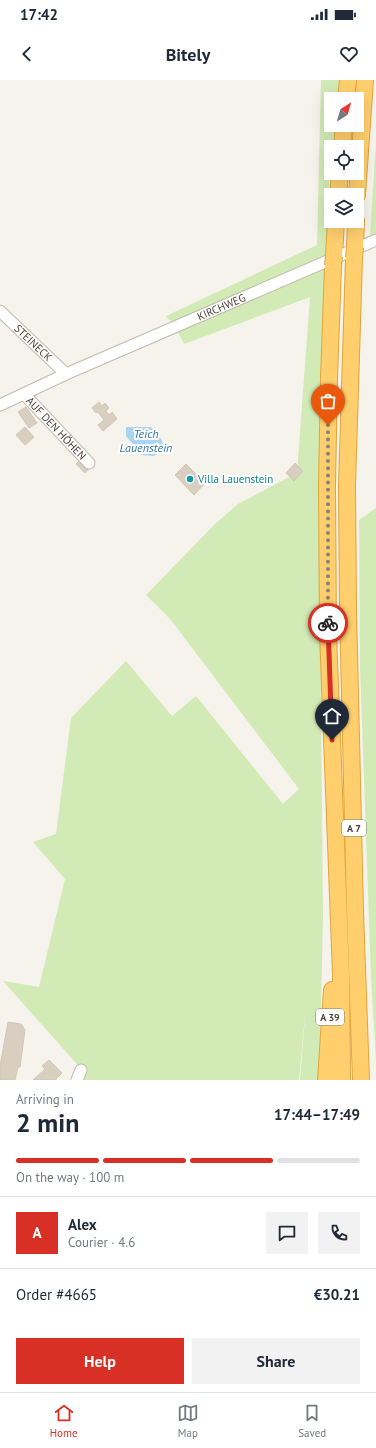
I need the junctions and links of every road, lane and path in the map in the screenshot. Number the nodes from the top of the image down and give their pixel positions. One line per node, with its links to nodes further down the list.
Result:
1 (348, 80): 3 (highway)
2 (365, 80): 4 (highway)
3 (347, 92)
4 (357, 188)
5 (335, 228): 13 (highway, A 7)
6 (356, 228): 16 (highway, A 7)
7 (376, 240): 9 (street, KIRCHWEG)
8 (0, 311): 9 (street, STEINECK)
9 (66, 374): 10 (street, AUF DEN HÖHEN)
10 (24, 394): 11 (street, AUF DEN HÖHEN); 12 (street, AUF DEN HÖHEN)
11 (0, 405)
12 (89, 463)
13 (340, 956): 14 (highway, A 39); 15 (highway, A 7)
14 (326, 1080)
15 (342, 1080)
16 (361, 1080)

